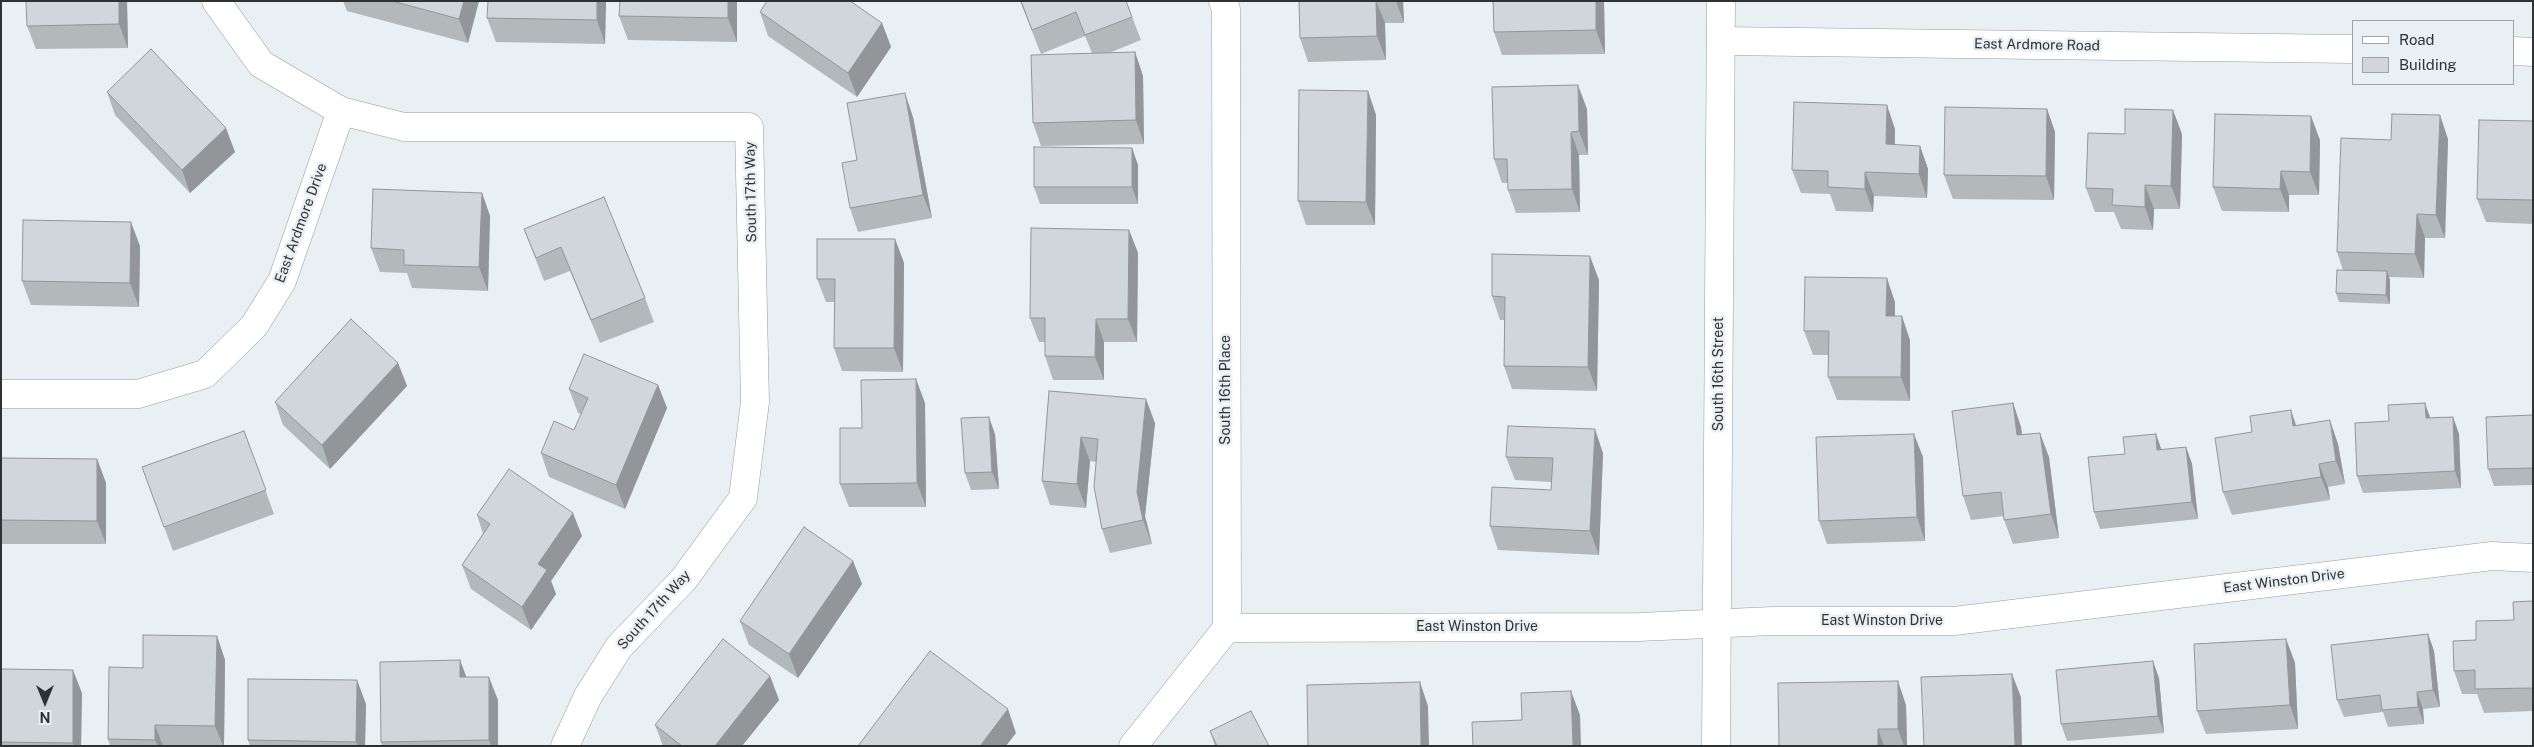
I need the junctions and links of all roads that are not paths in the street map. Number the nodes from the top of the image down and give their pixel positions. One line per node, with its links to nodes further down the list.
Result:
1 (216, 1): 8 (street, South 17th Way)
2 (1224, 1): 12 (street, South 16th Place)
3 (1721, 1): 4 (street, South 16th Street)
4 (1722, 41): 5 (street, East Ardmore Road); 11 (street, South 16th Street)
5 (2352, 49)
6 (2514, 51): 7 (street)
7 (2533, 52)
8 (341, 110): 9 (street, East Ardmore Drive); 13 (street, South 17th Way)
9 (1, 394)
10 (2533, 558): 11 (street, East Winston Drive)
11 (1717, 623): 12 (street, East Winston Drive); 15 (street, South 16th Street)
12 (1227, 628): 14 (street)
13 (565, 746)
14 (1133, 746)
15 (1716, 746)

